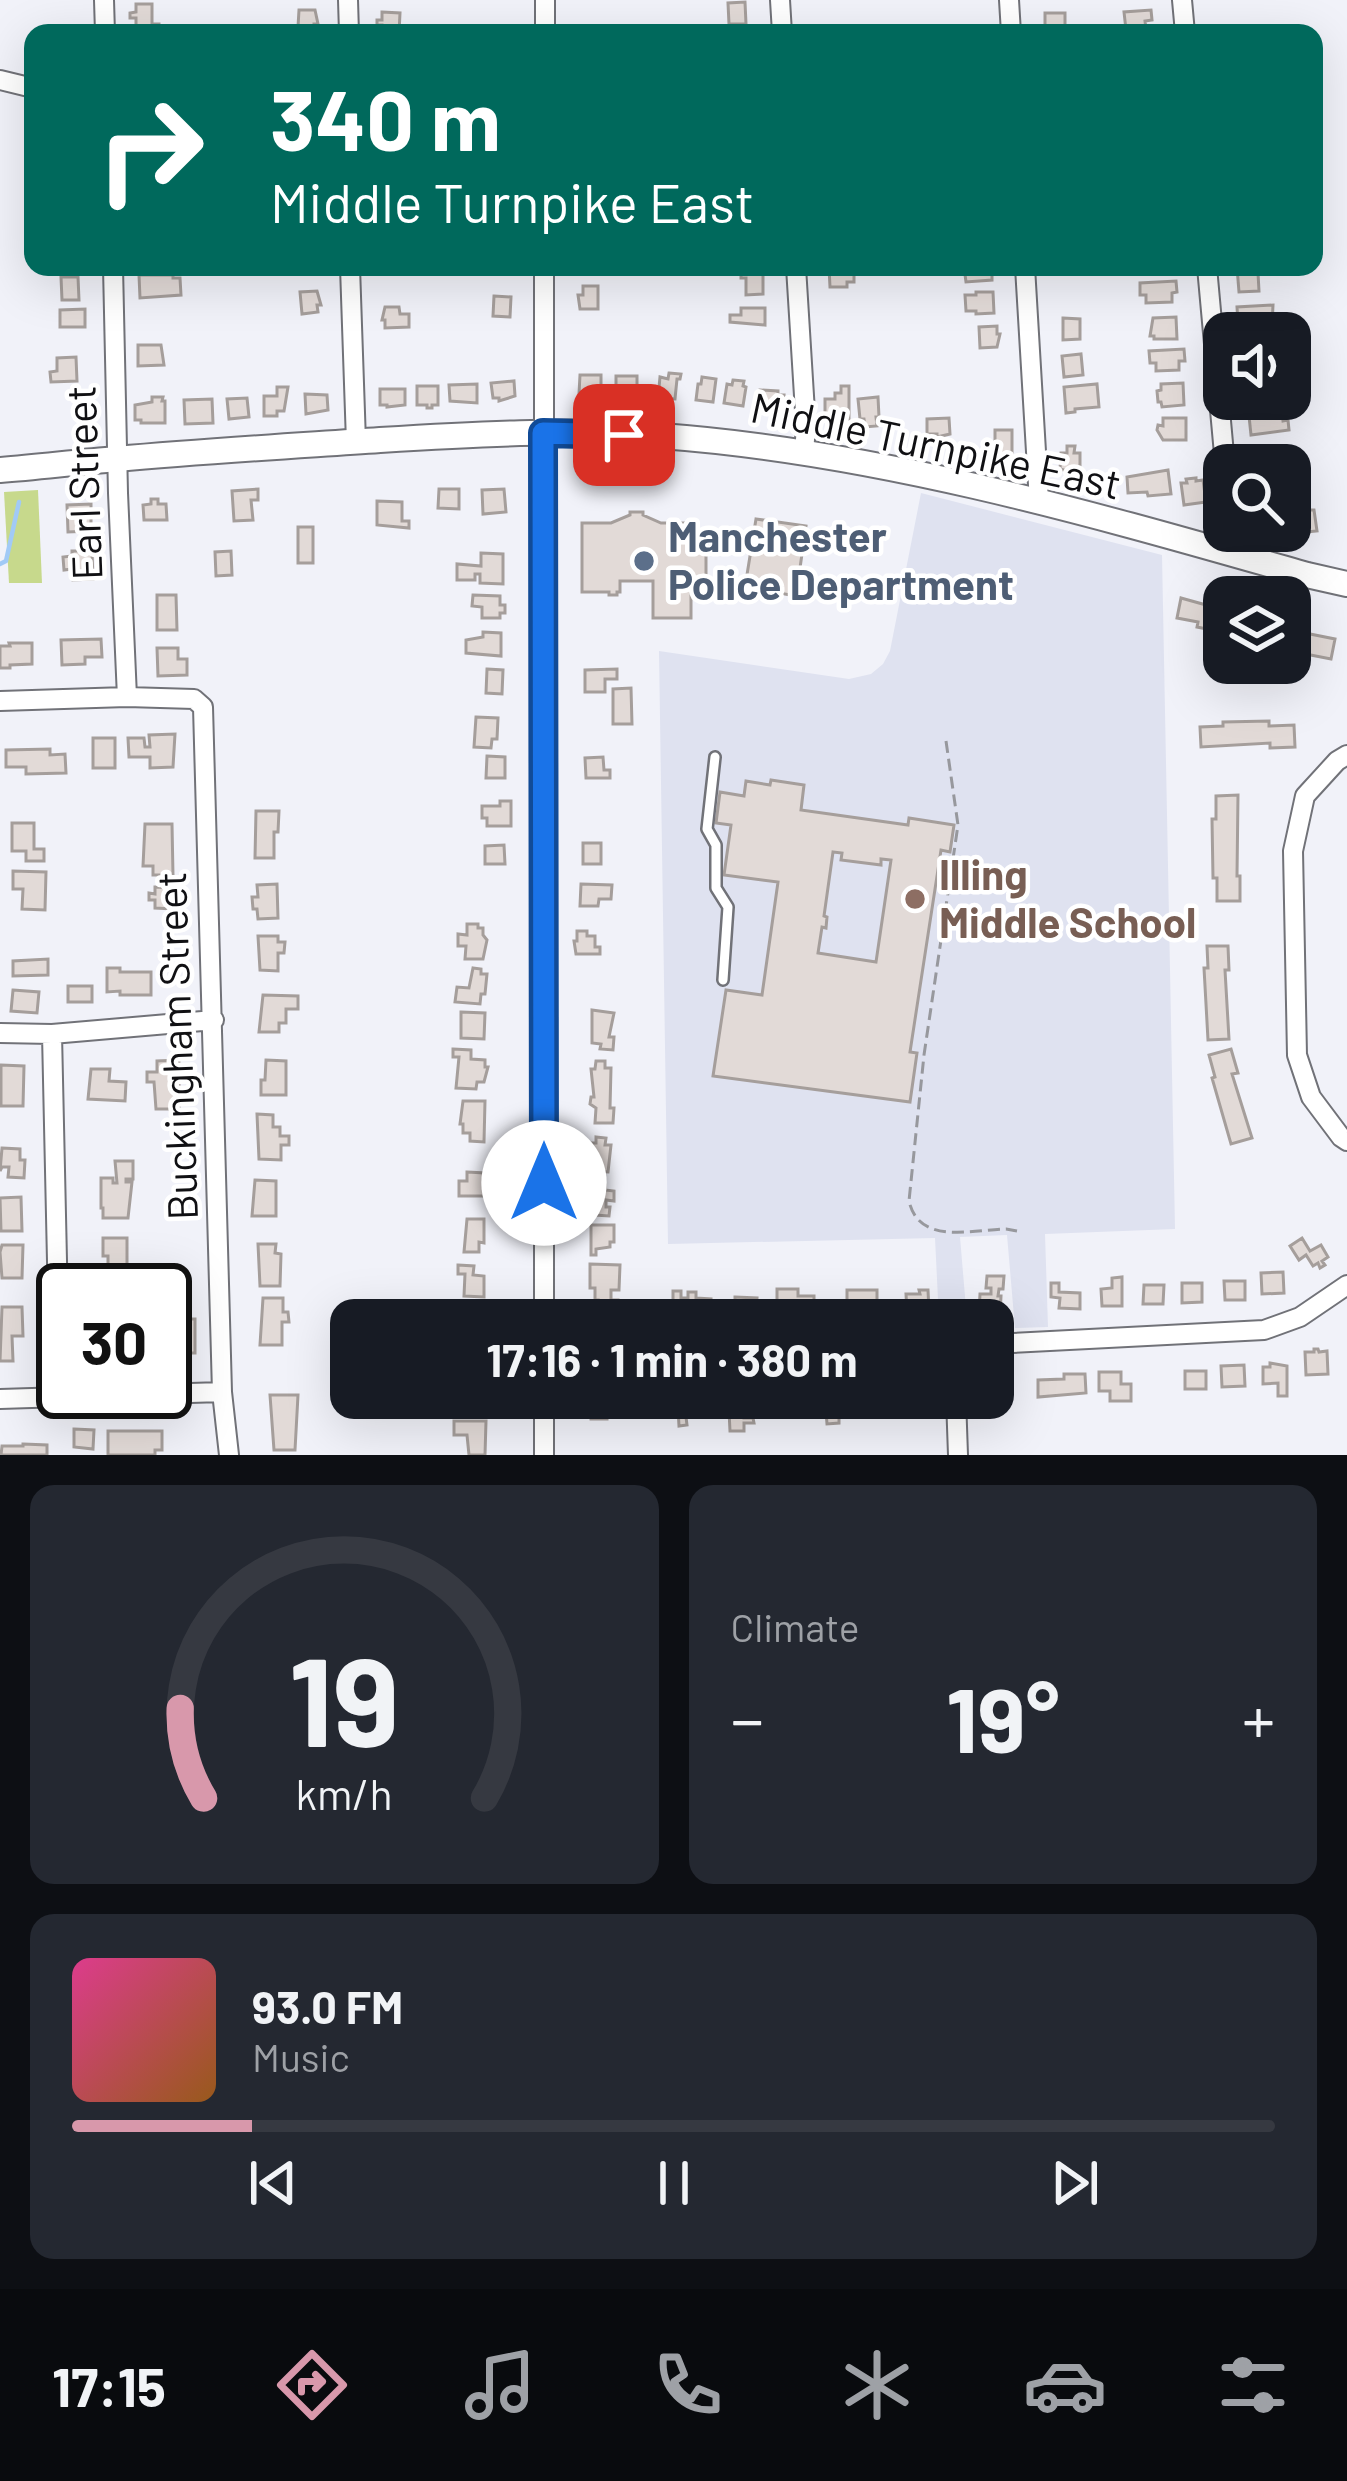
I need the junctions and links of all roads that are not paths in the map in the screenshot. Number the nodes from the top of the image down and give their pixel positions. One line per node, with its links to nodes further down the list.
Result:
1 (113, 276): 11 (street, Earl Street)
2 (350, 276): 8 (street)
3 (544, 276): 7 (street)
4 (797, 276): 10 (street)
5 (1026, 276): 13 (street)
6 (1208, 276): 9 (street)
7 (543, 433): 8 (main road, Middle Turnpike East); 10 (main road, Middle Turnpike East); 28 (street)
8 (356, 442): 11 (main road, Middle Turnpike East)
9 (1223, 444)
10 (804, 451): 13 (main road, Middle Turnpike East)
11 (119, 459): 12 (main road, Middle Turnpike East); 17 (street, Earl Street)
12 (0, 470)
13 (1039, 502): 14 (main road, Middle Turnpike East)
14 (1203, 536)
15 (1258, 552): 16 (main road, Middle Turnpike East)
16 (1347, 584)
17 (127, 697): 18 (street); 22 (street, Buckingham Street)
18 (0, 700)
19 (1347, 755): 25 (street)
20 (716, 757): 21 (lane)
21 (723, 980)
22 (214, 1020): 24 (street); 30 (street, Buckingham Street)
23 (0, 1033): 24 (street)
24 (52, 1034): 26 (street)
25 (1347, 1141)
26 (57, 1263)
27 (1347, 1285): 29 (street)
28 (544, 1299)
29 (1014, 1343)
30 (222, 1392): 31 (street); 36 (street, Buckingham Street)
31 (192, 1393)
32 (36, 1398): 33 (street)
33 (0, 1400)
34 (544, 1419): 37 (street)
35 (957, 1419): 38 (street)
36 (229, 1455)
37 (544, 1455)
38 (958, 1455)

